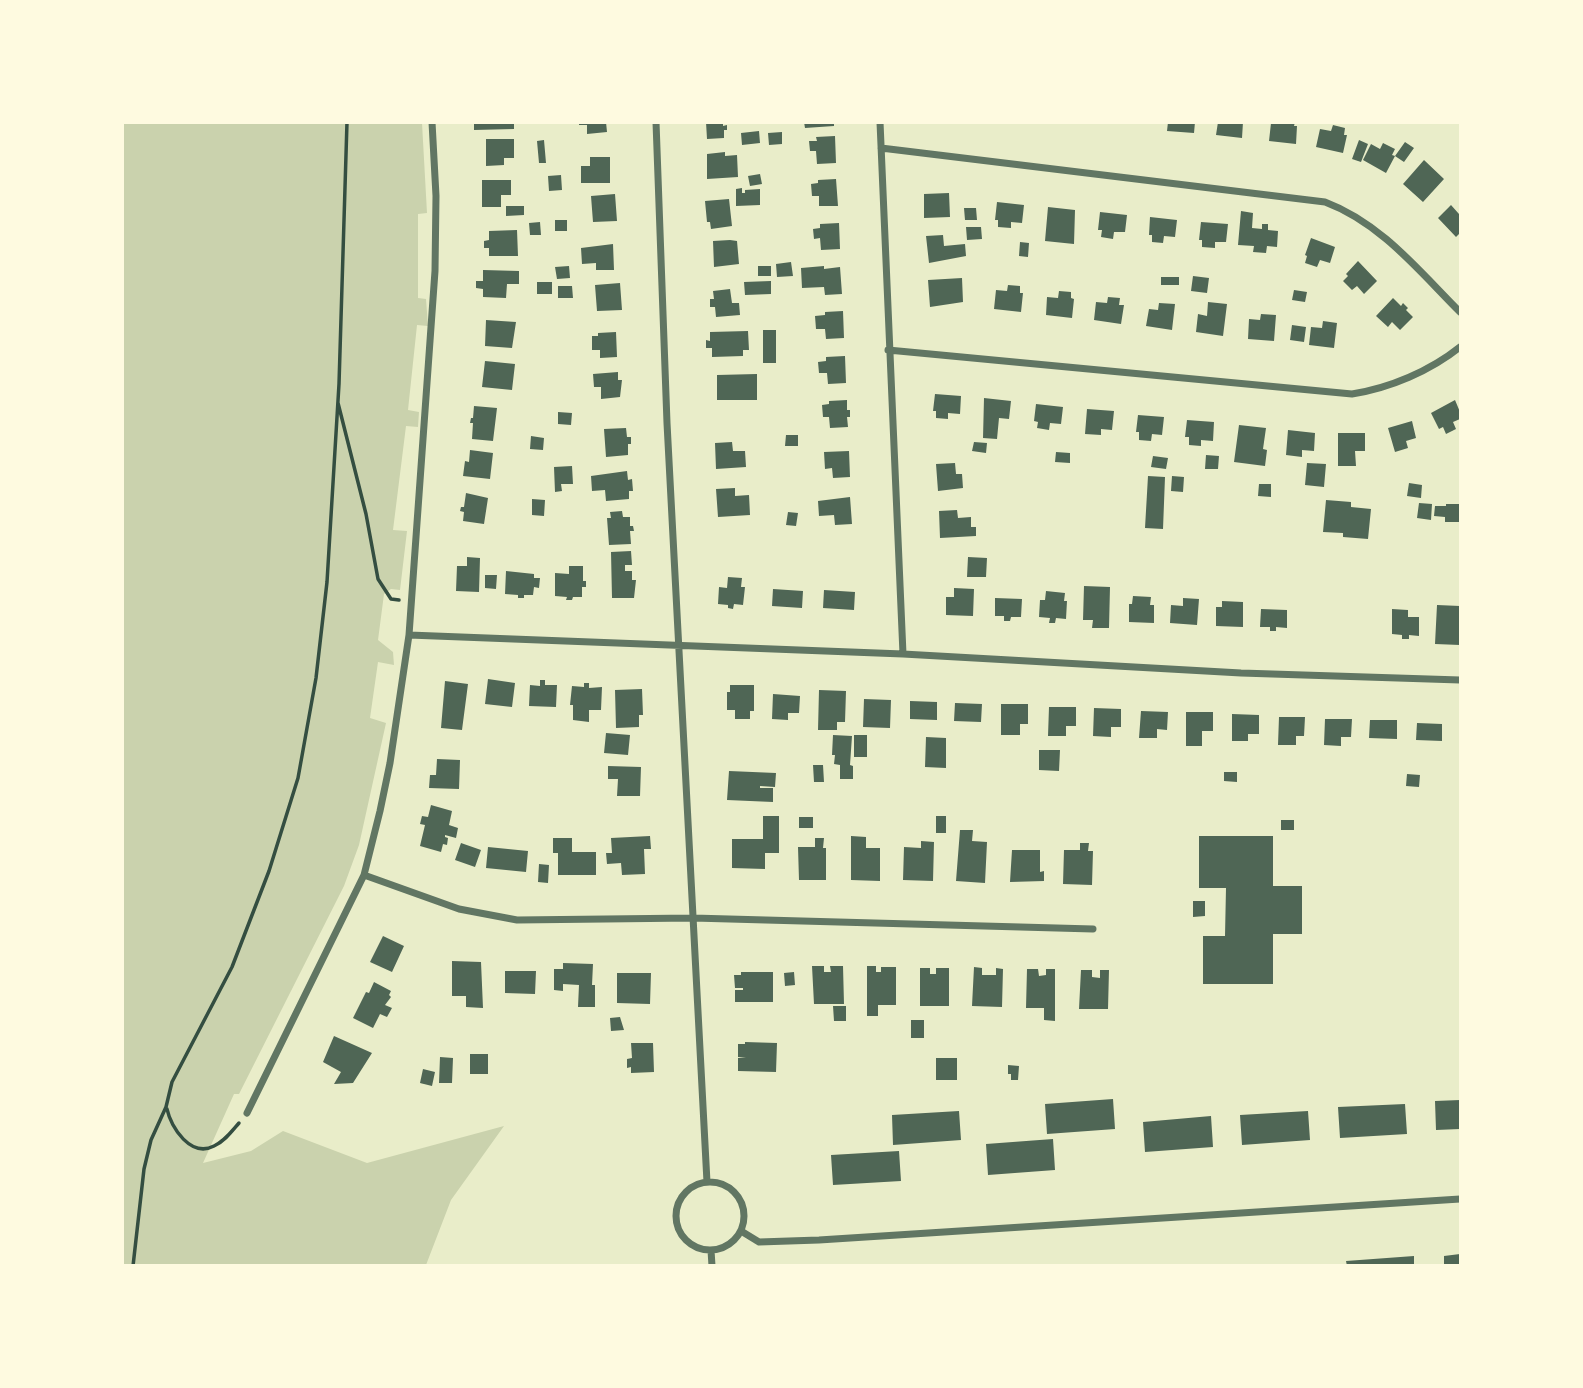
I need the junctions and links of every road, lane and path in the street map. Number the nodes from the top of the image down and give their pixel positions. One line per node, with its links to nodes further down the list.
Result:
1 (347, 122): 9 (path)
2 (432, 122): 10 (street)
3 (656, 122): 12 (street)
4 (880, 122): 5 (street)
5 (881, 148): 6 (street); 8 (street)
6 (1461, 312)
7 (1461, 347): 8 (street)
8 (888, 350): 13 (street)
9 (337, 401): 10 (path); 18 (path)
10 (411, 602): 11 (street)
11 (409, 635): 12 (street); 15 (street)
12 (679, 645): 13 (street); 16 (street)
13 (903, 654): 14 (street)
14 (1461, 680)
15 (364, 874): 16 (street); 19 (street)
16 (692, 918): 17 (street); 20 (street)
17 (1093, 929)
18 (166, 1107): 19 (path); 24 (path)
19 (247, 1113)
20 (707, 1182): 22 (street); 23 (street)
21 (1461, 1199): 22 (street)
22 (741, 1231): 23 (street)
23 (711, 1250): 25 (street)
24 (133, 1265)
25 (712, 1265)

